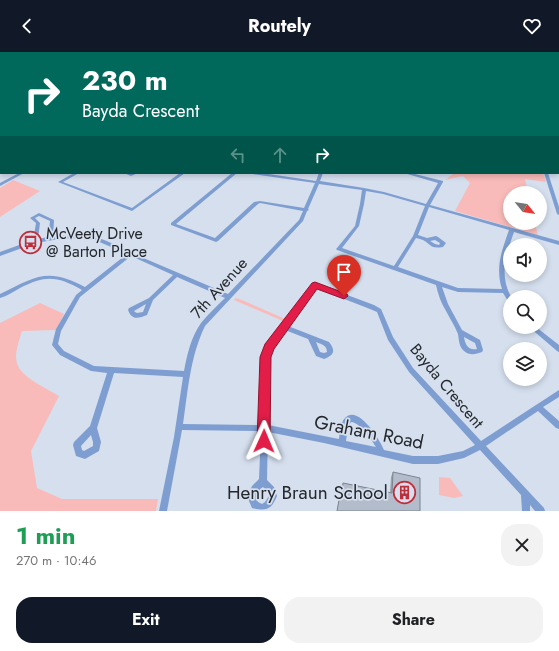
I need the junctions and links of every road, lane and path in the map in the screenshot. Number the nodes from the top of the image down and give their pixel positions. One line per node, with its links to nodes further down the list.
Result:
1 (20, 174): 10 (street)
2 (75, 174): 3 (street)
3 (182, 174)
4 (234, 174): 15 (street)
5 (260, 174): 9 (street)
6 (321, 174): 9 (street, 7th Avenue)
7 (410, 174): 14 (street)
8 (546, 174): 12 (street)
9 (318, 182): 11 (street); 15 (street, 7th Avenue)
10 (0, 184)
11 (364, 189): 14 (street); 26 (street)
12 (553, 196): 13 (street); 16 (street)
13 (559, 197)
14 (427, 206): 17 (street); 19 (street)
15 (306, 210): 33 (street, 7th Avenue)
16 (559, 214)
17 (503, 227)
18 (512, 230): 23 (street); 30 (street)
19 (415, 236): 22 (street); 26 (street)
20 (50, 238): 21 (street); 21 (street); 24 (street)
21 (35, 240): 25 (street)
22 (427, 240)
23 (559, 243)
24 (132, 253): 27 (street); 29 (street)
25 (0, 254)
26 (395, 268): 28 (street)
27 (177, 274): 33 (street); 34 (street)
28 (439, 284): 31 (street); 36 (street)
29 (86, 290): 32 (street); 40 (street)
30 (505, 290)
31 (503, 291)
32 (0, 296)
33 (229, 297): 41 (street, 7th Avenue)
34 (151, 299)
35 (284, 327): 38 (street); 47 (street, Bayda Crescent); 49 (street, Bayda Crescent)
36 (460, 332)
37 (540, 334): 39 (street)
38 (311, 338)
39 (559, 350)
40 (111, 371): 41 (street); 46 (street)
41 (186, 374): 45 (street, 7th Avenue)
42 (559, 393): 43 (street, Graham Road)
43 (538, 407): 44 (street); 49 (street, Graham Road)
44 (559, 426)
45 (179, 427): 47 (street, Graham Road); 53 (street, 7th Avenue)
46 (93, 428)
47 (264, 428): 48 (street, Graham Road); 51 (street, Bayda Crescent)
48 (342, 443): 50 (street, Graham Road); 50 (street)
49 (480, 446): 50 (street, Graham Road); 52 (street)
50 (382, 453)
51 (262, 481)
52 (526, 496): 54 (street); 55 (street)
53 (162, 511)
54 (526, 511)
55 (541, 511)

